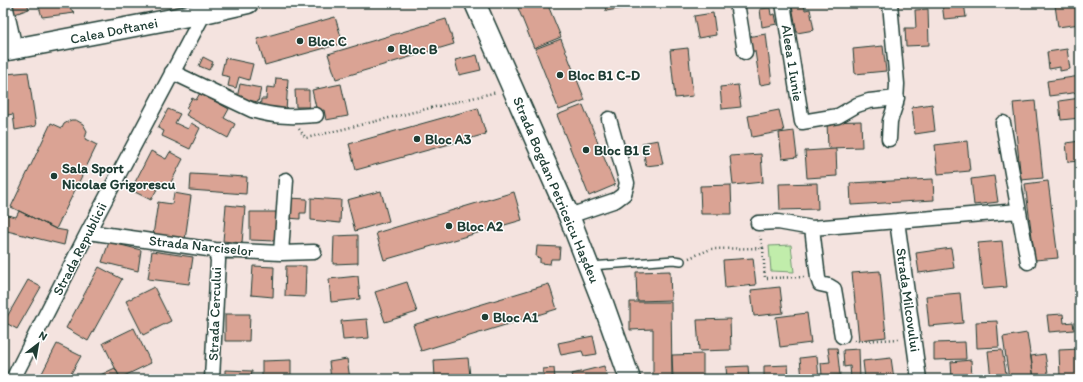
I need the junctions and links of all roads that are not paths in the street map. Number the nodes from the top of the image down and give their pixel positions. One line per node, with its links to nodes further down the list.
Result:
1 (248, 3): 7 (street, Calea Doftanei)
2 (475, 3): 18 (street, Strada Bogdan Petriceicu Hașdeu)
3 (737, 3): 9 (street)
4 (783, 3): 11 (street, Aleea 1 Iunie)
5 (890, 3): 11 (street)
6 (3, 9): 8 (street)
7 (204, 13): 8 (street, Calea Doftanei); 10 (street, Strada Republicii)
8 (8, 50)
9 (745, 52)
10 (172, 72): 12 (street); 22 (street, Strada Republicii)
11 (897, 98): 15 (street)
12 (316, 116)
13 (609, 119): 18 (street)
14 (1002, 123): 17 (street)
15 (890, 139)
16 (286, 180): 25 (street)
17 (1019, 211): 19 (street); 27 (street)
18 (569, 216): 28 (street, Strada Bogdan Petriceicu Hașdeu)
19 (897, 221): 21 (street); 33 (street, Strada Milcovului)
20 (758, 223): 21 (street)
21 (812, 228): 29 (street)
22 (88, 232): 23 (street, Strada Narciselor); 30 (street, Strada Republicii)
23 (215, 250): 25 (street, Strada Narciselor); 31 (street, Strada Cercului)
24 (314, 252): 25 (street, Strada Narciselor)
25 (281, 253)
26 (681, 261): 28 (lane)
27 (1028, 262)
28 (589, 266): 32 (street, Strada Bogdan Petriceicu Hașdeu)
29 (842, 336)
30 (13, 379)
31 (212, 379)
32 (630, 379)
33 (919, 379)

